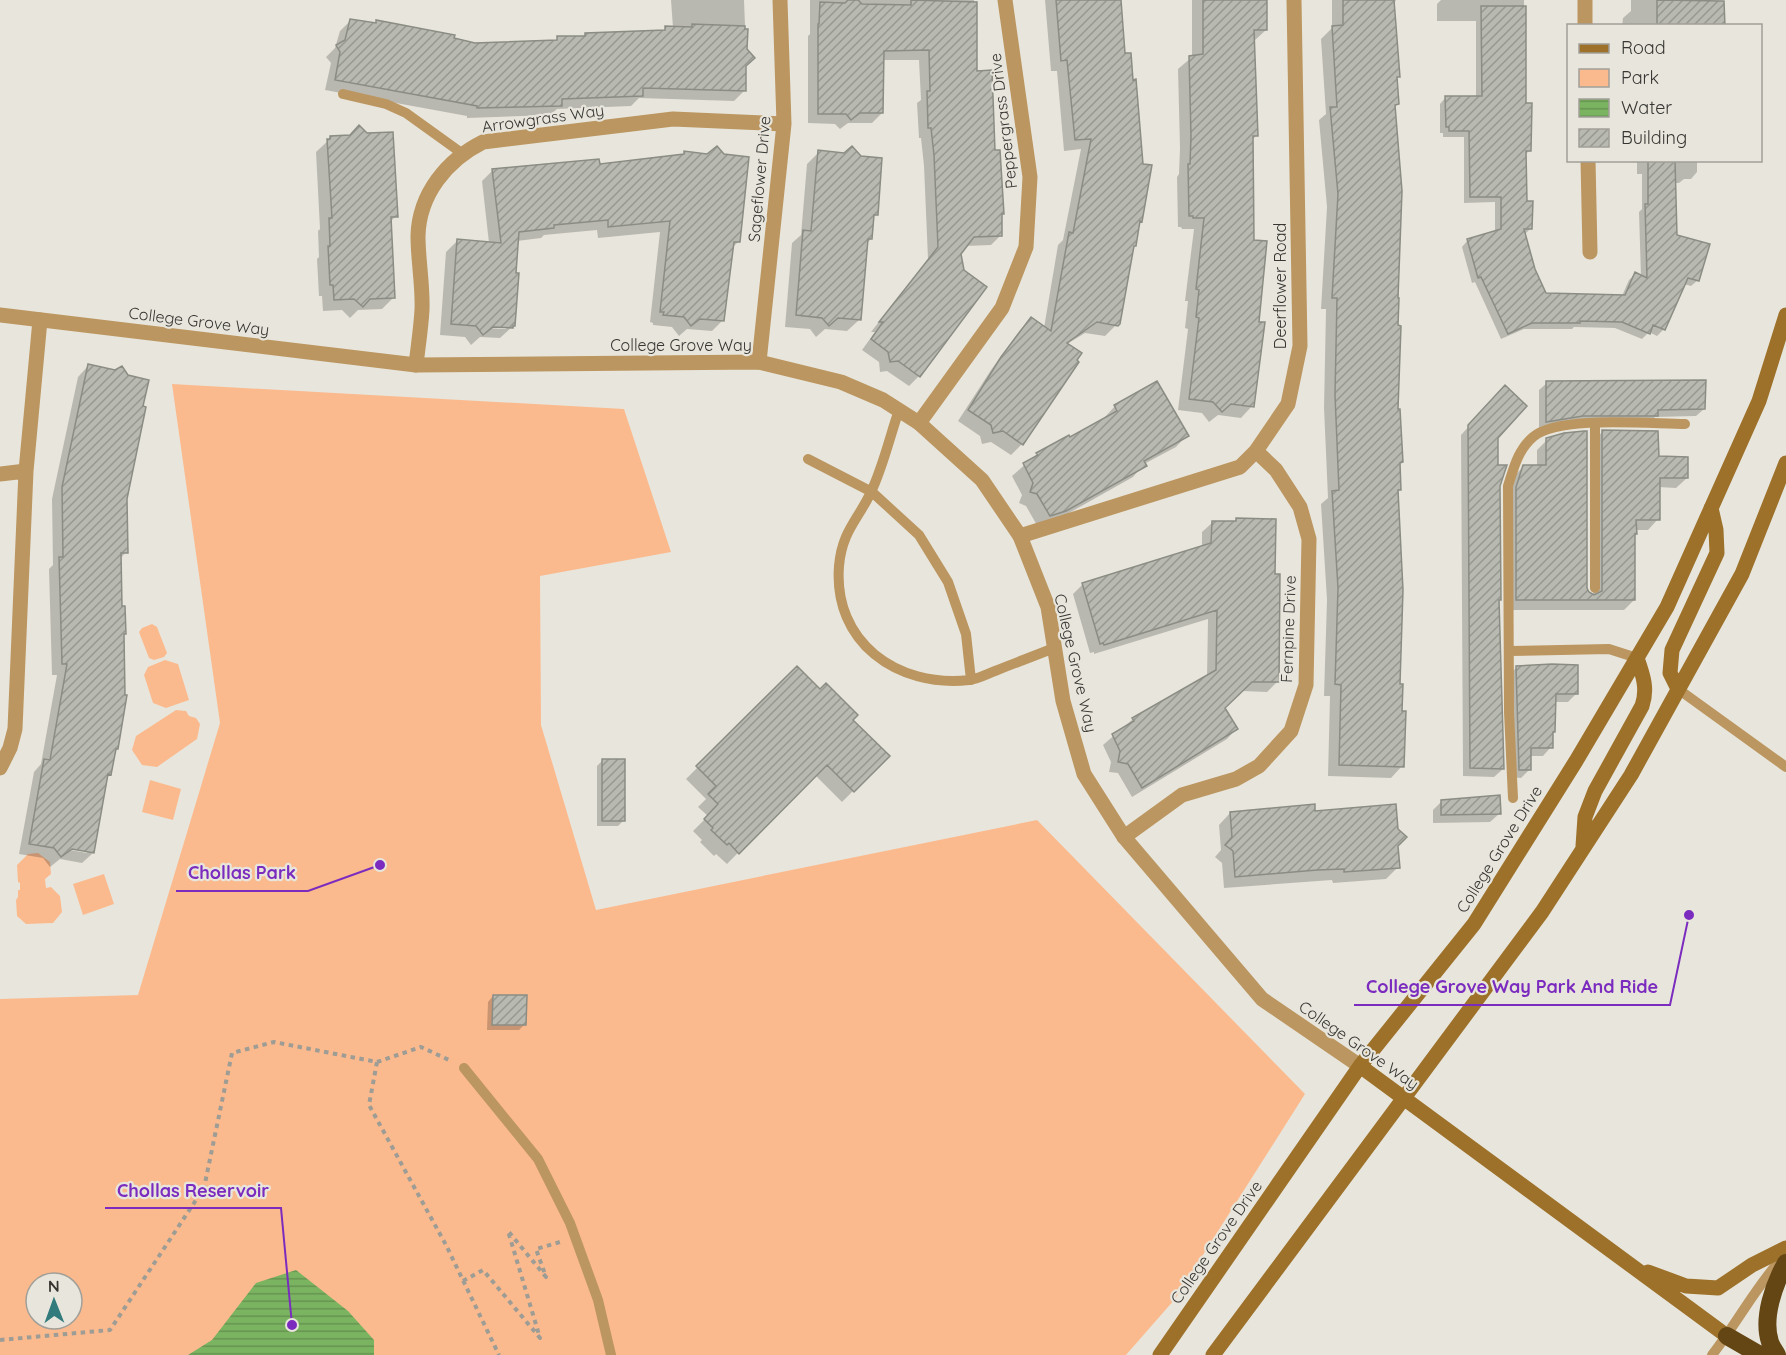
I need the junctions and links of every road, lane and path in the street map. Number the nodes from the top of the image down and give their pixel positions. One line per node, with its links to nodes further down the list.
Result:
1 (780, 0): 7 (street, Sageflower Drive)
2 (1005, 0): 17 (street, Peppergrass Drive)
3 (1294, 0): 20 (street, Deerflower Road)
4 (1585, 0): 5 (street)
5 (1585, 24)
6 (343, 94): 8 (lane)
7 (784, 124): 8 (street, Arrowgrass Way); 14 (street, Sageflower Drive)
8 (463, 154): 15 (street, Arrowgrass Way)
9 (1588, 162): 10 (street)
10 (1590, 252)
11 (0, 315): 13 (street, College Grove Way)
12 (1786, 315): 26 (main road, College Grove Drive)
13 (40, 320): 15 (street, College Grove Way); 23 (street)
14 (759, 362): 15 (street, College Grove Way); 16 (street, College Grove Way)
15 (416, 365)
16 (899, 410): 17 (street, College Grove Way); 25 (lane)
17 (919, 423): 27 (street, College Grove Way)
18 (1595, 423): 19 (lane); 28 (lane); 30 (lane)
19 (1685, 424)
20 (1256, 451): 27 (street, Deerflower Road); 37 (street, Fernpine Drive)
21 (808, 459): 25 (lane)
22 (1786, 462): 33 (main road)
23 (26, 471): 24 (street); 35 (street)
24 (0, 474)
25 (872, 492): 32 (lane); 32 (lane)
26 (1711, 508): 31 (main road, College Grove Drive); 33 (main road)
27 (1020, 536): 29 (street, College Grove Way)
28 (1595, 588)
29 (1054, 648): 32 (lane); 37 (street, College Grove Way)
30 (1509, 651): 31 (lane); 36 (lane)
31 (1637, 658): 38 (main road); 40 (main road, College Grove Drive)
32 (971, 680)
33 (1678, 689): 34 (lane); 38 (main road)
34 (1786, 767)
35 (0, 768)
36 (1513, 798)
37 (1124, 837): 40 (street, College Grove Way)
38 (1583, 849): 42 (main road)
39 (377, 1062): 41 (path); 48 (path); 50 (path)
40 (1360, 1066): 42 (main road, College Grove Way); 53 (main road, College Grove Drive)
41 (464, 1068): 43 (lane)
42 (1403, 1097): 47 (main road, College Grove Way); 54 (main road)
43 (575, 1238): 48 (path); 52 (lane)
44 (1786, 1248): 47 (main road)
45 (1786, 1255): 49 (lane)
46 (1786, 1263): 58 (highway)
47 (1631, 1266): 49 (main road, College Grove Way)
48 (463, 1281): 51 (path)
49 (1727, 1336): 55 (lane); 56 (highway); 57 (highway)
50 (0, 1340)
51 (499, 1355)
52 (611, 1355)
53 (1160, 1355)
54 (1213, 1355)
55 (1712, 1355)
56 (1743, 1355)
57 (1760, 1355)
58 (1777, 1355)

